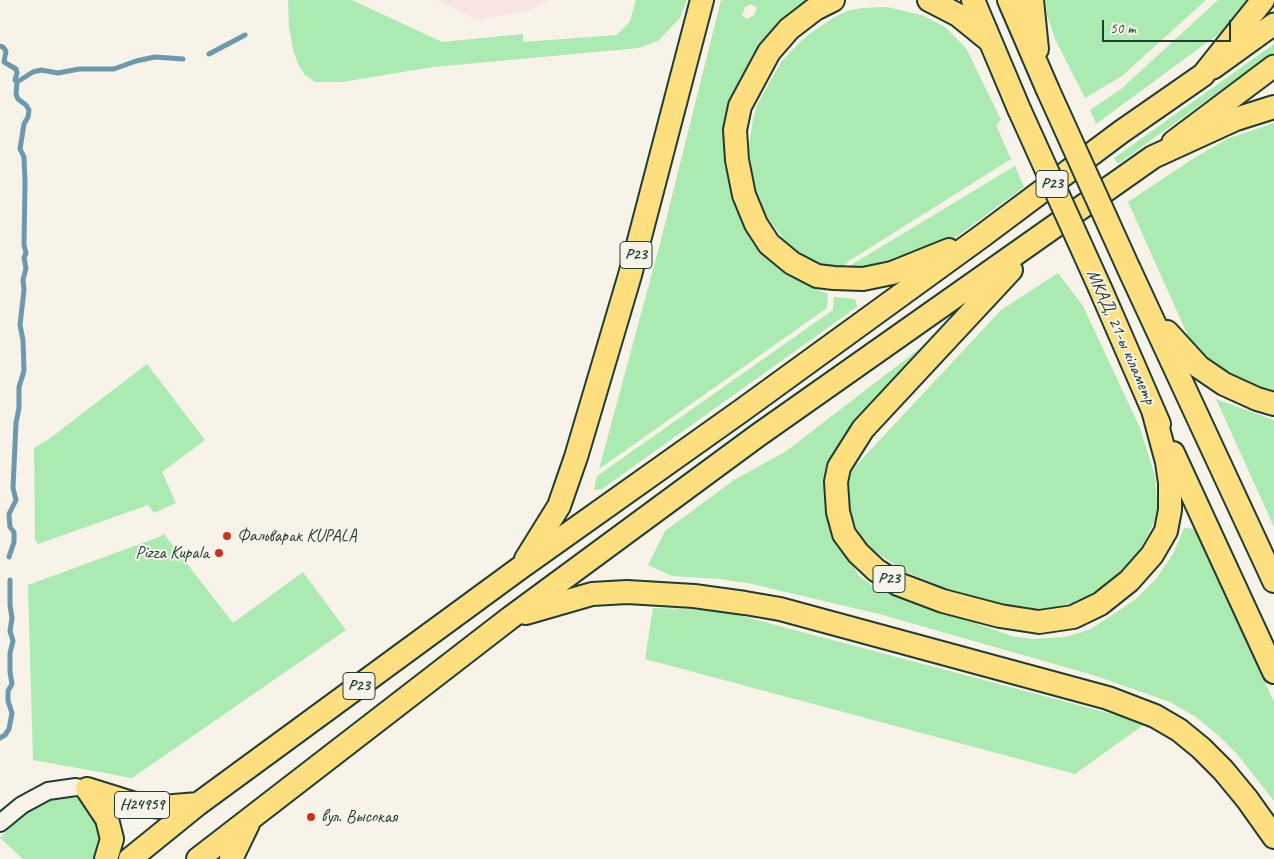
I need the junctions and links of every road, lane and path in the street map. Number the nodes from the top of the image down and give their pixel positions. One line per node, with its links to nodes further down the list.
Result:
1 (702, 0): 20 (highway, Р23)
2 (833, 0): 16 (highway, Р23)
3 (929, 0): 9 (highway)
4 (973, 0): 9 (highway, МКАД, 21-ы кіламетр)
5 (1009, 0): 11 (highway, МКАД, 21-ы кіламетр)
6 (1032, 0): 11 (highway)
7 (1263, 0): 12 (highway, Р23)
8 (1274, 24): 12 (main road, Р23)
9 (993, 44): 19 (highway, МКАД, 21-ы кіламетр, bridge)
10 (1274, 66): 14 (main road, Р23)
11 (1038, 68): 17 (highway, МКАД, 21-ы кіламетр, bridge)
12 (1203, 75): 16 (highway, Р23)
13 (1274, 107): 14 (highway, Р23)
14 (1153, 157): 15 (highway, Р23)
15 (1045, 234): 19 (highway, Р23); 22 (highway, Р23)
16 (982, 236): 20 (highway, Р23)
17 (1152, 316): 18 (highway); 21 (highway, МКАД, 21-ы кіламетр)
18 (1274, 404)
19 (1153, 410): 23 (highway, МКАД, 21-ы кіламетр)
20 (520, 568): 25 (highway, Р23)
21 (1274, 581)
22 (510, 618): 26 (highway, Р23); 28 (highway, Р23)
23 (1274, 672)
24 (87, 789): 25 (highway, Н24959); 27 (street, Н24959); 29 (highway, Н24959)
25 (198, 804): 30 (highway, Р23)
26 (250, 819): 31 (highway, Р23); 32 (highway)
27 (0, 823)
28 (1274, 837)
29 (106, 859)
30 (130, 859)
31 (198, 859)
32 (231, 859)

